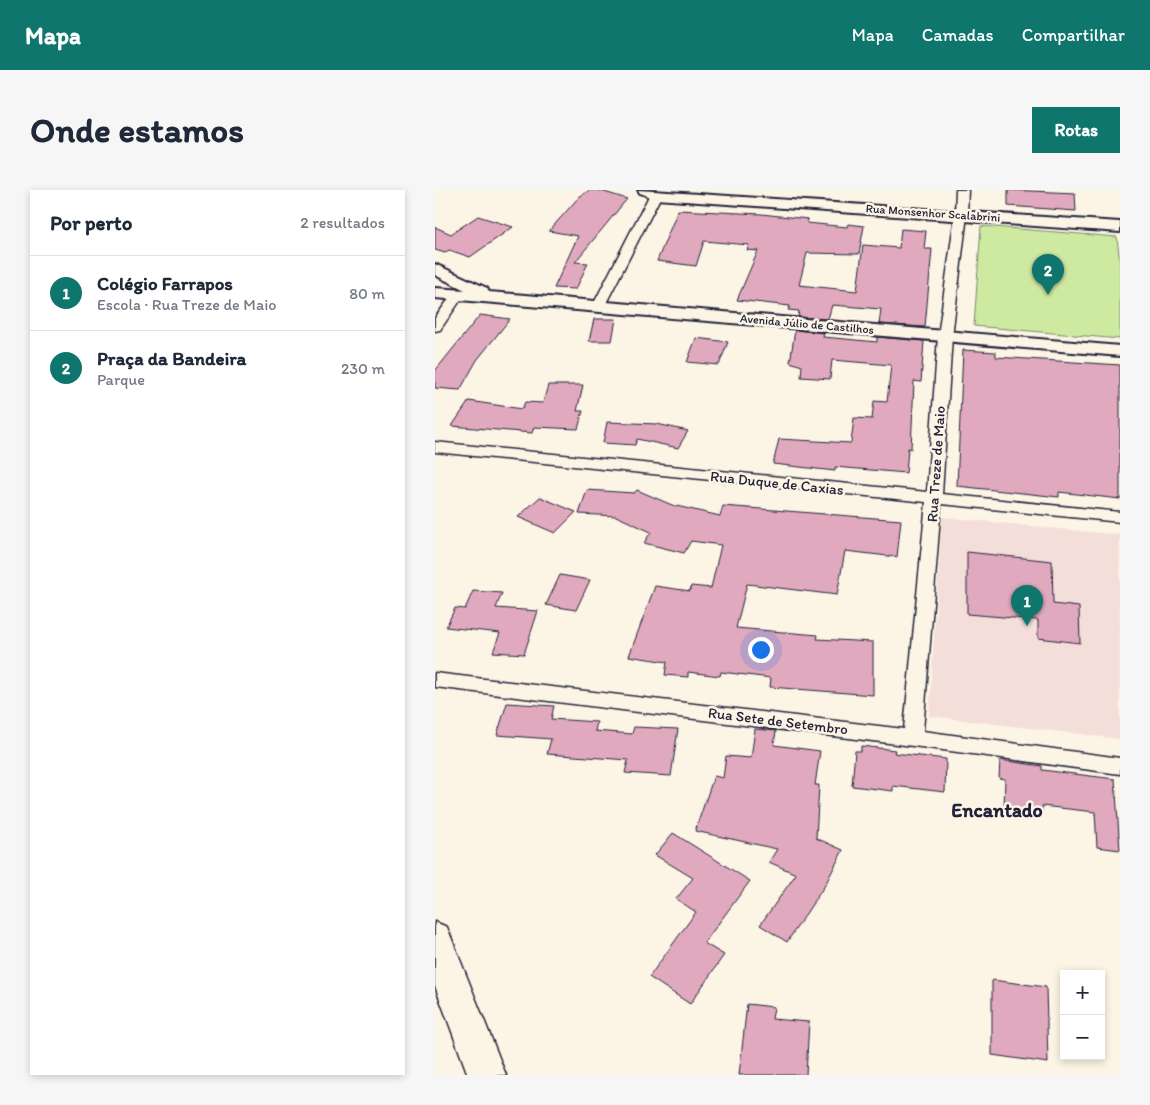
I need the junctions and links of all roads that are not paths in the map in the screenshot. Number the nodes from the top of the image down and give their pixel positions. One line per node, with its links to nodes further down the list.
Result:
1 (962, 190): 3 (street, Rua Treze de Maio)
2 (651, 192): 3 (street, Rua Monsenhor Scalabrini); 9 (street)
3 (961, 215): 4 (street, Rua Monsenhor Scalabrini); 11 (street, Rua Treze de Maio)
4 (1120, 227)
5 (435, 269): 8 (street)
6 (435, 293): 7 (street, Avenida Júlio de Castilhos)
7 (458, 295): 8 (street, Avenida Júlio de Castilhos); 10 (street)
8 (493, 298): 9 (street, Avenida Júlio de Castilhos)
9 (598, 307): 11 (street, Avenida Júlio de Castilhos)
10 (435, 327)
11 (945, 336): 12 (street, Avenida Júlio de Castilhos); 14 (street, Rua Treze de Maio)
12 (1120, 351)
13 (435, 447): 14 (street, Rua Duque de Caxias)
14 (934, 500): 15 (street, Rua Duque de Caxias); 17 (street, Rua Treze de Maio)
15 (1120, 517)
16 (435, 680): 17 (street, Rua Sete de Setembro)
17 (913, 738): 18 (street, Rua Sete de Setembro)
18 (1120, 766)
19 (435, 939): 20 (main road)
20 (487, 1075)

